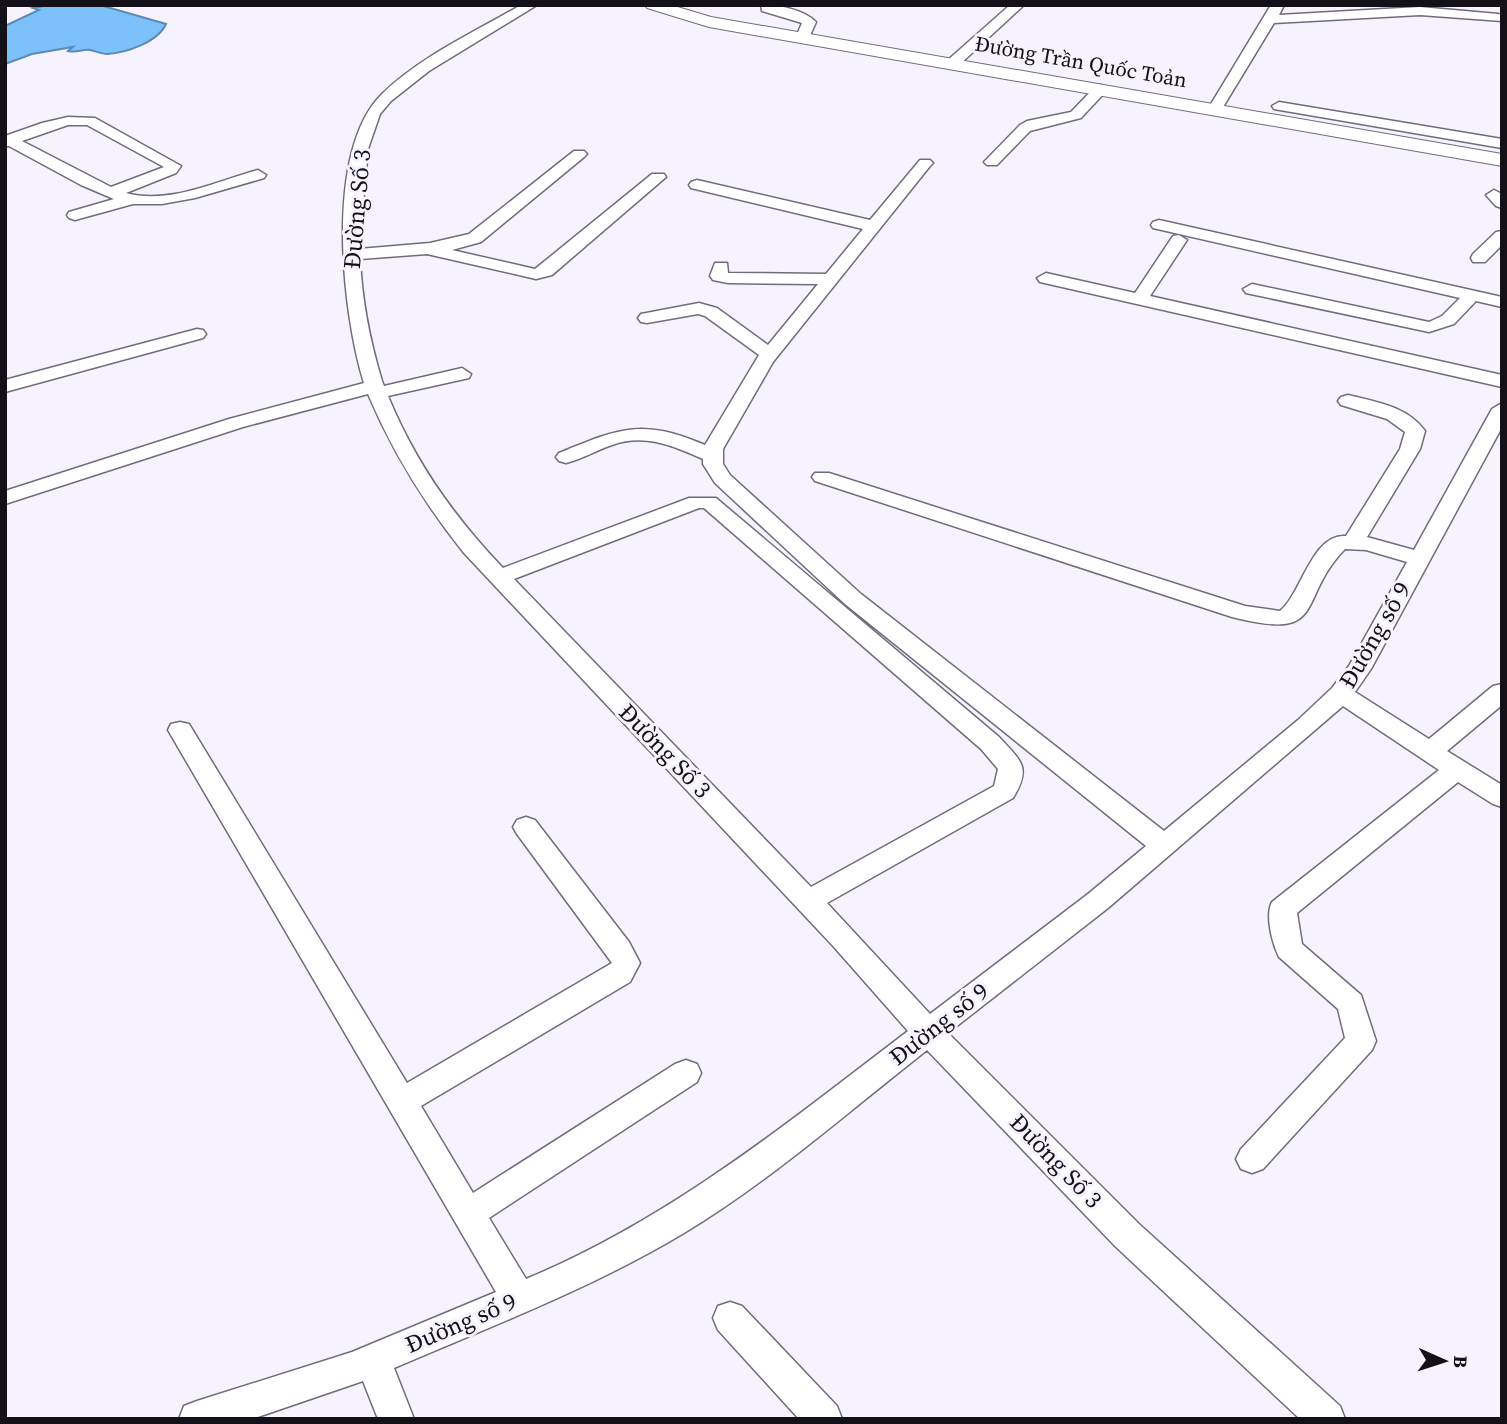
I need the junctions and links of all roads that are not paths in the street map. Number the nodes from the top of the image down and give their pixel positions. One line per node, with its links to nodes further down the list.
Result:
1 (531, 5): 33 (street, Đường Số 3)
2 (653, 5): 11 (main road, Đường Trần Quốc Toản)
3 (767, 5): 11 (street)
4 (1018, 5): 12 (street)
5 (1278, 5): 9 (street)
6 (1425, 8): 7 (street); 8 (street)
7 (1334, 16): 9 (street); 10 (street)
8 (1498, 18)
9 (1270, 19): 15 (street)
10 (1502, 33)
11 (803, 37): 12 (main road, Đường Trần Quốc Toản)
12 (954, 62): 13 (main road, Đường Trần Quốc Toản)
13 (1101, 89): 15 (main road, Đường Trần Quốc Toản); 20 (street)
14 (1279, 106): 17 (street)
15 (1215, 109): 19 (main road, Đường Trần Quốc Toản)
16 (7, 141): 25 (street); 25 (street)
17 (1502, 144)
18 (579, 154): 32 (street)
19 (1502, 160)
20 (992, 162)
21 (925, 163): 29 (street)
22 (258, 175): 26 (street)
23 (658, 177): 32 (street)
24 (697, 185): 29 (street)
25 (111, 193): 26 (street)
26 (133, 199): 27 (street)
27 (75, 215)
28 (1159, 225): 39 (street)
29 (873, 226): 37 (street)
30 (1502, 236): 34 (street)
31 (1179, 240): 40 (street)
32 (423, 248): 33 (street)
33 (350, 255): 48 (street, Đường Số 3)
34 (1479, 258)
35 (721, 267): 37 (street)
36 (1046, 278): 40 (street)
37 (830, 279): 44 (street)
38 (1252, 289): 39 (street)
39 (1472, 295): 41 (street)
40 (1139, 300): 46 (street)
41 (1502, 302)
42 (647, 318): 44 (street)
43 (197, 334): 47 (street)
44 (769, 354): 51 (street)
45 (462, 373): 48 (street)
46 (1502, 381)
47 (5, 386)
48 (375, 390): 54 (street); 57 (street, Đường Số 3)
49 (1349, 401): 55 (street)
50 (1502, 409): 56 (street, Đường số 9)
51 (713, 456): 52 (street); 65 (street)
52 (566, 457)
53 (822, 477): 55 (street)
54 (5, 498)
55 (1353, 542): 56 (street)
56 (1419, 558): 59 (street, Đường số 9)
57 (499, 577): 66 (street, Đường Số 3); 66 (street)
58 (1502, 692): 61 (street)
59 (1341, 694): 61 (street); 65 (street, Đường số 9)
60 (180, 730): 69 (street)
61 (1430, 752): 62 (street)
62 (1457, 769): 63 (street); 70 (street)
63 (1502, 798)
64 (526, 827): 69 (street)
65 (1164, 846): 67 (street, Đường số 9)
66 (808, 901): 67 (street, Đường Số 3)
67 (928, 1032): 72 (street, Đường số 9); 78 (street, Đường Số 3)
68 (686, 1073): 71 (street)
69 (401, 1102): 71 (street)
70 (1252, 1159)
71 (468, 1214): 72 (street)
72 (519, 1299): 74 (street, Đường số 9)
73 (730, 1318): 77 (street)
74 (373, 1360): 75 (street, Đường số 9); 76 (street)
75 (197, 1419)
76 (396, 1419)
77 (824, 1419)
78 (1327, 1419)

